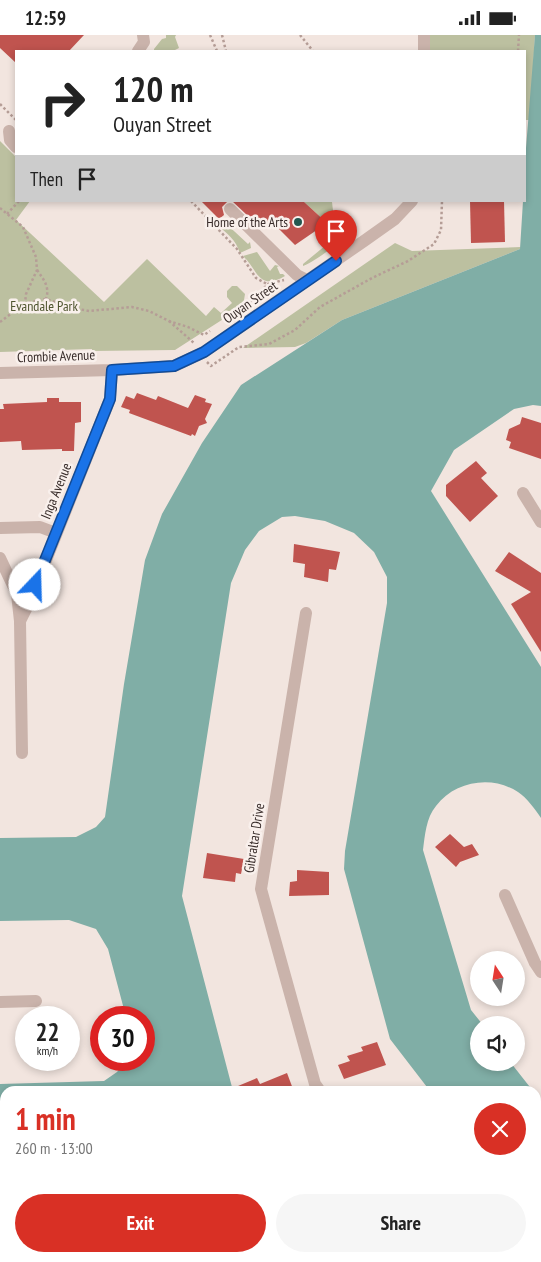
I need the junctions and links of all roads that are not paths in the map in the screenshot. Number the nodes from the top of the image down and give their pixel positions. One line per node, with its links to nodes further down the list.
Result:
1 (143, 35): 3 (street)
2 (424, 35): 4 (street)
3 (139, 50)
4 (424, 50)
5 (8, 130): 6 (street)
6 (15, 146)
7 (411, 202): 9 (street, Ouyan Street)
8 (230, 209): 9 (street)
9 (302, 278): 10 (street, Ouyan Street)
10 (112, 370): 11 (street, Crombie Avenue); 15 (street, Inga Avenue)
11 (0, 373)
12 (523, 493): 13 (street)
13 (541, 522)
14 (0, 528): 15 (street)
15 (56, 533): 18 (street, Inga Avenue)
16 (0, 559): 18 (street, Inga Avenue)
17 (306, 613): 24 (street, Gibraltar Drive)
18 (20, 621): 19 (street, Inga Avenue)
19 (22, 753)
20 (505, 895): 21 (street)
21 (541, 972)
22 (36, 1001): 23 (street)
23 (0, 1003)
24 (316, 1086)

